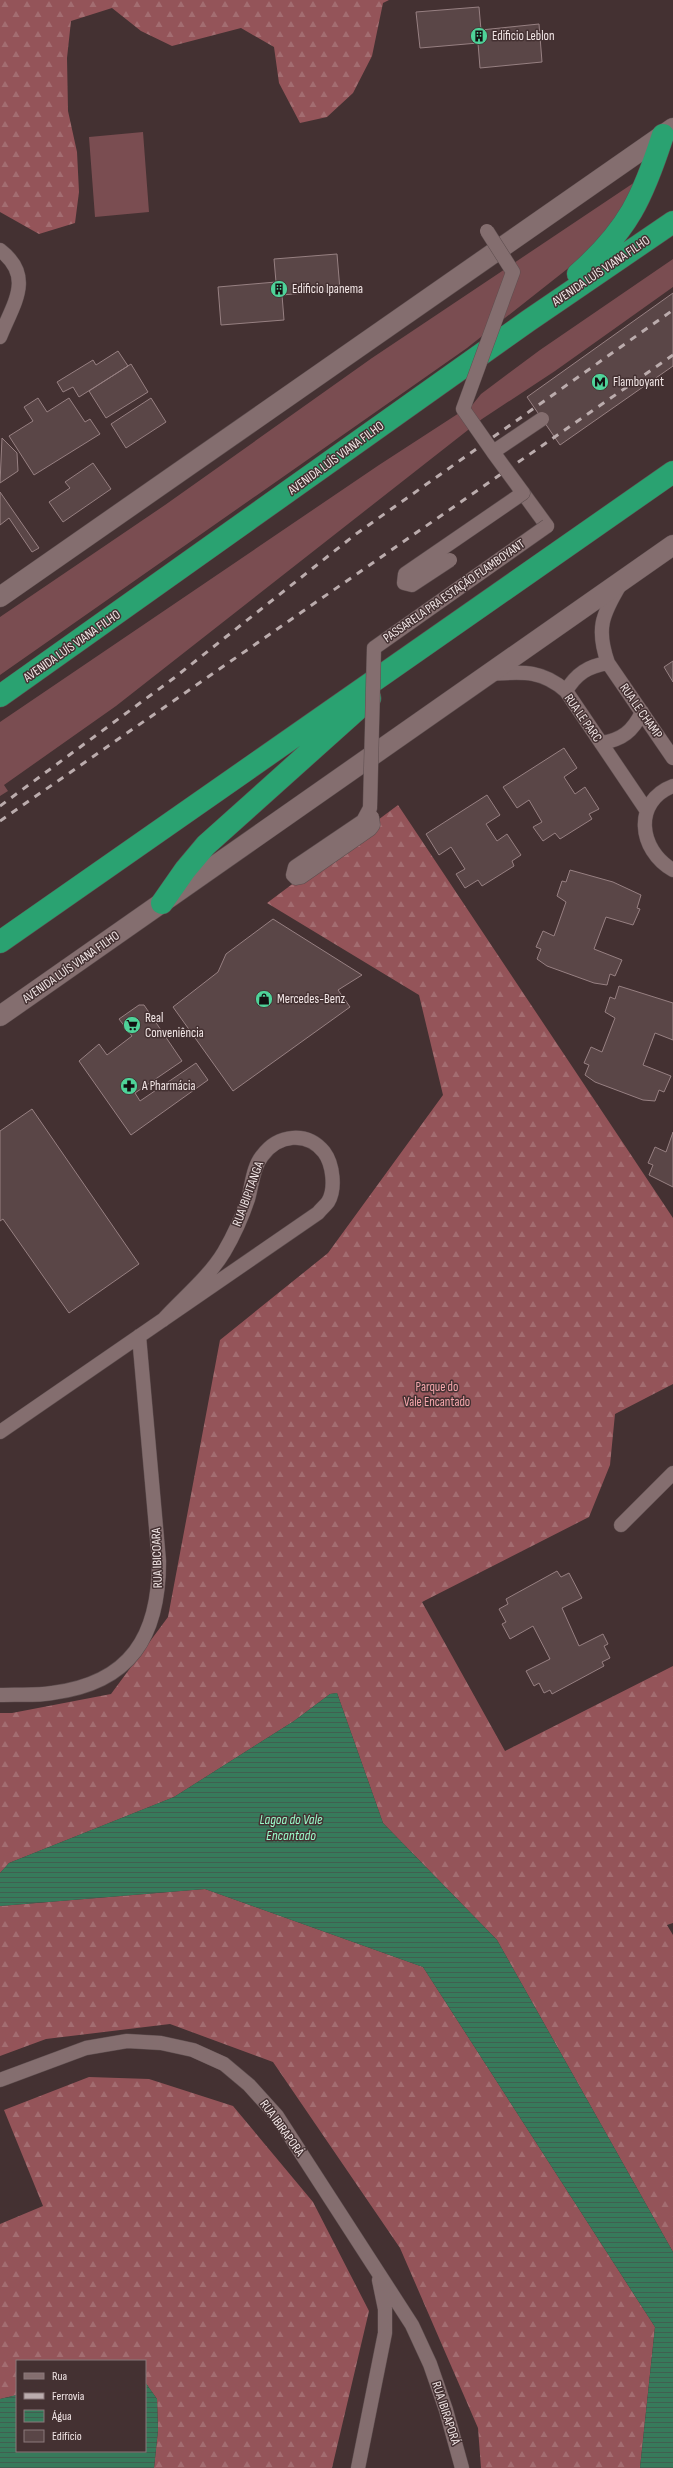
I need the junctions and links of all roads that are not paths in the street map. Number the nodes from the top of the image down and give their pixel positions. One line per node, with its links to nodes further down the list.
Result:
1 (668, 131): 5 (highway); 14 (main road)
2 (673, 222): 5 (highway, AVENIDA LUÍS VIANA FILHO)
3 (487, 230): 8 (street, bridge)
4 (0, 250): 6 (street)
5 (528, 321): 19 (highway, AVENIDA LUÍS VIANA FILHO)
6 (0, 337)
7 (542, 418): 8 (street, bridge)
8 (493, 452): 10 (street, bridge)
9 (673, 472): 15 (highway)
10 (523, 494): 12 (street, bridge); 25 (street, PASSARELA PRA ESTAÇÃO FLAMBOYANT, bridge)
11 (673, 545): 13 (main road, AVENIDA LUÍS VIANA FILHO)
12 (450, 560)
13 (623, 581): 16 (street); 17 (main road, AVENIDA LUÍS VIANA FILHO)
14 (0, 597)
15 (450, 628): 27 (highway); 28 (highway)
16 (608, 663): 18 (street); 20 (street, RUA LE CHAMP)
17 (489, 674): 18 (street, RUA LE PARC); 27 (main road, AVENIDA LUÍS VIANA FILHO)
18 (566, 691): 21 (street, RUA LE PARC)
19 (0, 696)
20 (642, 712): 21 (street); 22 (street, RUA LE CHAMP)
21 (601, 743): 24 (street, RUA LE PARC)
22 (673, 758)
23 (673, 786): 24 (street)
24 (647, 811): 26 (street)
25 (372, 817)
26 (673, 870)
27 (162, 903): 29 (main road, AVENIDA LUÍS VIANA FILHO)
28 (0, 942)
29 (0, 1016)
30 (162, 1320): 30 (street, RUA IBIPITANGA); 31 (street, RUA IBIPITANGA)
31 (139, 1336): 32 (street, RUA IBIPITANGA); 35 (street, RUA IBICOARA)
32 (0, 1432)
33 (673, 1473): 34 (street)
34 (621, 1525)
35 (0, 1695)
36 (0, 2080): 37 (street, RUA IBIRAPORÁ)
37 (378, 2276): 38 (street, RUA IBIRAPORÁ); 39 (street, RUA IBIRAPORÁ)
38 (358, 2468)
39 (462, 2468)

